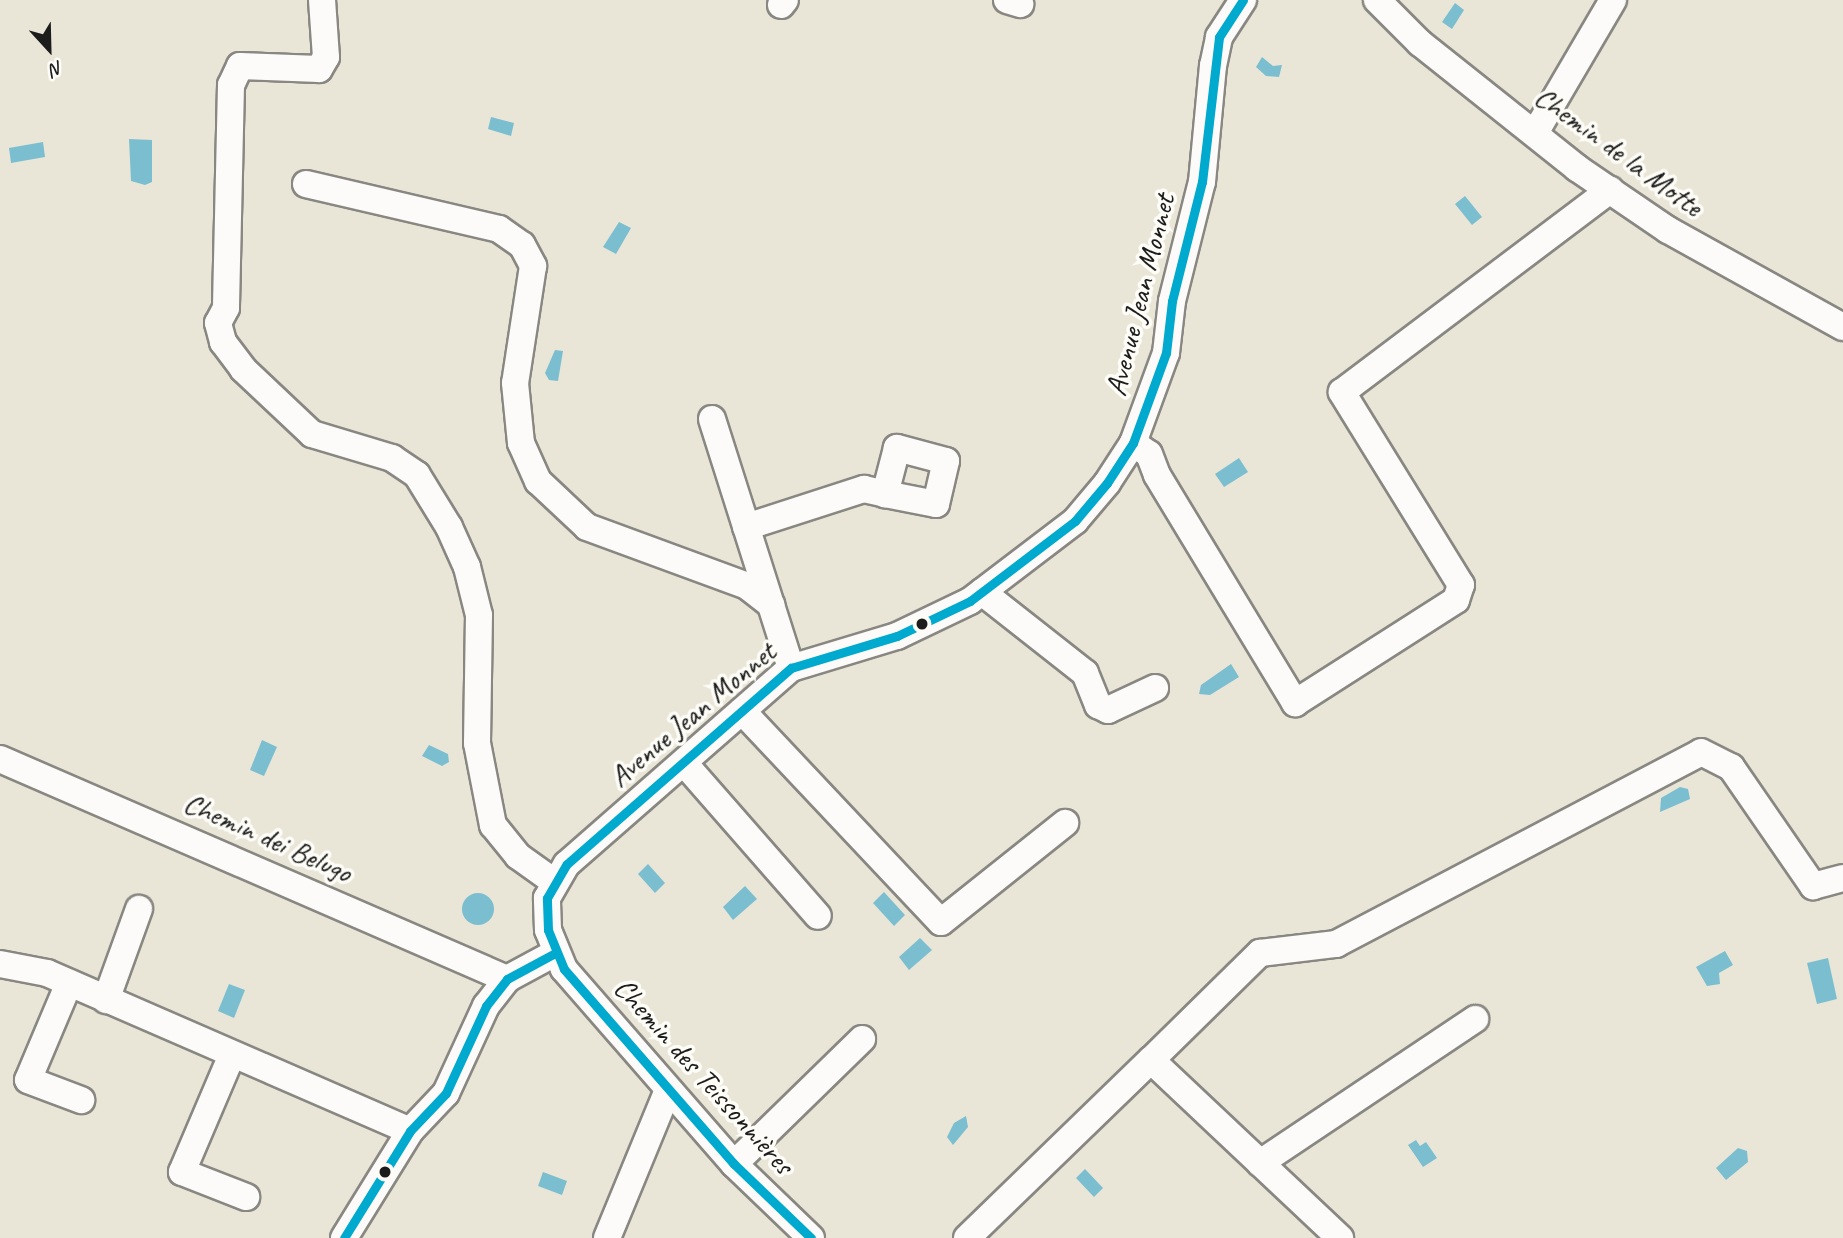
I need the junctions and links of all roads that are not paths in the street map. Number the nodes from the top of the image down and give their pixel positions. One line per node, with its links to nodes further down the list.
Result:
1 (322, 0): 22 (street)
2 (1243, 0): 10 (street, Avenue Jean Monnet)
3 (1377, 0): 5 (street, Chemin de la Motte)
4 (1613, 0): 5 (street)
5 (1535, 133): 7 (street, Chemin de la Motte)
6 (306, 184): 14 (street)
7 (1610, 190): 8 (street, Chemin de la Motte); 10 (street)
8 (1843, 327)
9 (712, 419): 12 (street)
10 (1133, 443): 13 (street, Avenue Jean Monnet)
11 (885, 494): 12 (street)
12 (746, 527): 14 (street)
13 (982, 592): 15 (street, Avenue Jean Monnet); 16 (street)
14 (771, 605): 15 (street)
15 (791, 668): 17 (street, Avenue Jean Monnet)
16 (1155, 688)
17 (742, 711): 19 (street, Avenue Jean Monnet); 20 (street)
18 (0, 759): 27 (street, Chemin dei Belugo)
19 (684, 762): 22 (street, Avenue Jean Monnet); 24 (street)
20 (1065, 824)
21 (1843, 878): 33 (street)
22 (553, 881): 25 (street)
23 (139, 909): 29 (street)
24 (818, 916)
25 (555, 953): 27 (street); 34 (street, Chemin des Teissonnières)
26 (0, 964): 28 (street)
27 (507, 979): 36 (street)
28 (69, 984): 29 (street); 35 (street)
29 (106, 1000): 32 (street)
30 (1475, 1019): 37 (street)
31 (862, 1039): 38 (street)
32 (231, 1057): 36 (street); 39 (street)
33 (1151, 1060): 37 (street); 43 (street)
34 (668, 1090): 38 (street, Chemin des Teissonnières); 41 (street)
35 (81, 1100)
36 (410, 1131): 40 (street)
37 (1260, 1163): 44 (street)
38 (734, 1164): 42 (street, Chemin des Teissonnières)
39 (246, 1198)
40 (344, 1238)
41 (607, 1238)
42 (811, 1238)
43 (967, 1238)
44 (1340, 1238)

